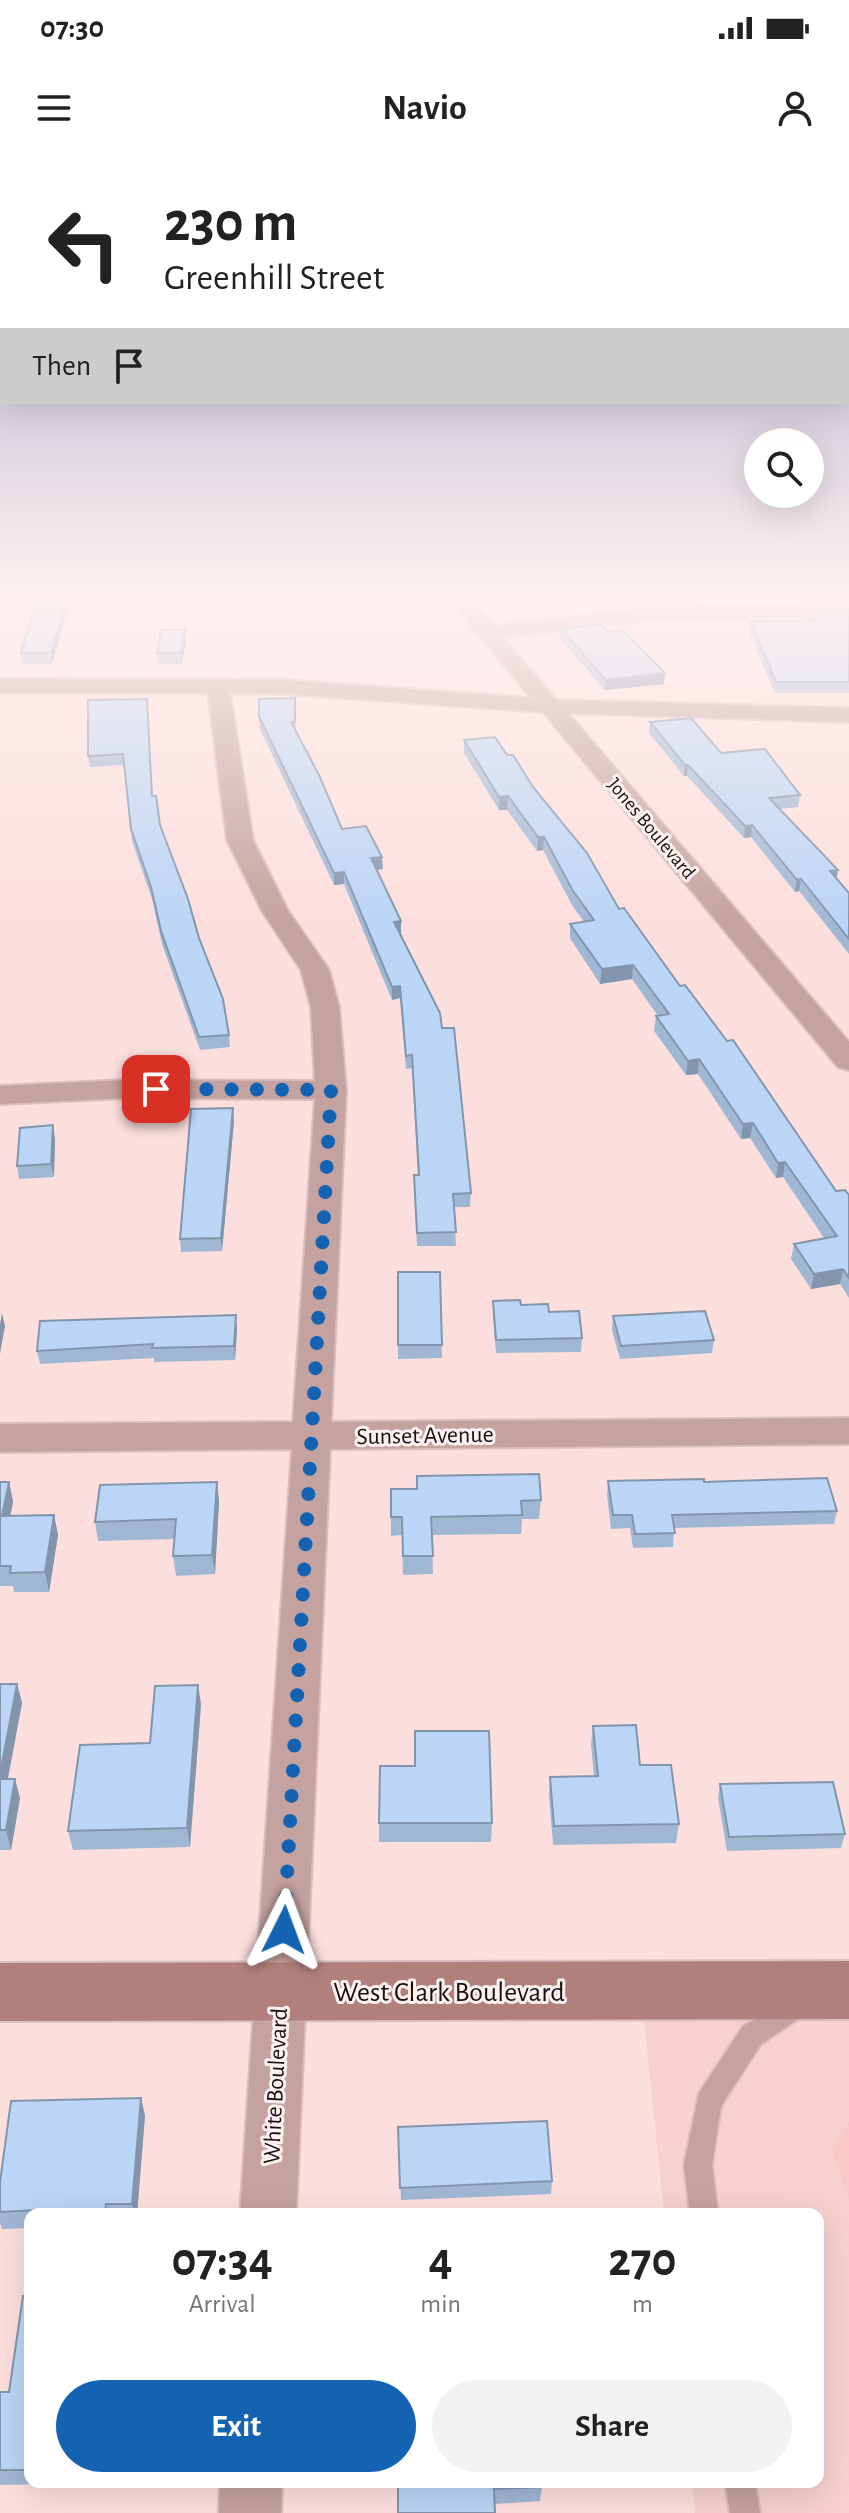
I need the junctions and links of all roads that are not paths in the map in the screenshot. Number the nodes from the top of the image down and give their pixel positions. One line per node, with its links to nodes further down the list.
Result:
1 (221, 705): 6 (street, White Boulevard)
2 (533, 705): 3 (street)
3 (550, 706): 4 (street); 5 (street, Jones Boulevard)
4 (849, 715)
5 (849, 1061)
6 (331, 1090): 7 (street); 9 (street, White Boulevard)
7 (0, 1095)
8 (849, 1431): 9 (street, Sunset Avenue)
9 (312, 1437): 10 (street, Sunset Avenue); 13 (street, White Boulevard)
10 (0, 1438)
11 (835, 1990): 13 (street, West Clark Boulevard); 15 (lane)
12 (0, 1992): 13 (street, West Clark Boulevard)
13 (281, 1992): 14 (street, White Boulevard)
14 (268, 2208)
15 (703, 2208)
16 (251, 2488): 18 (street)
17 (741, 2488): 19 (lane)
18 (250, 2513)
19 (745, 2513)

